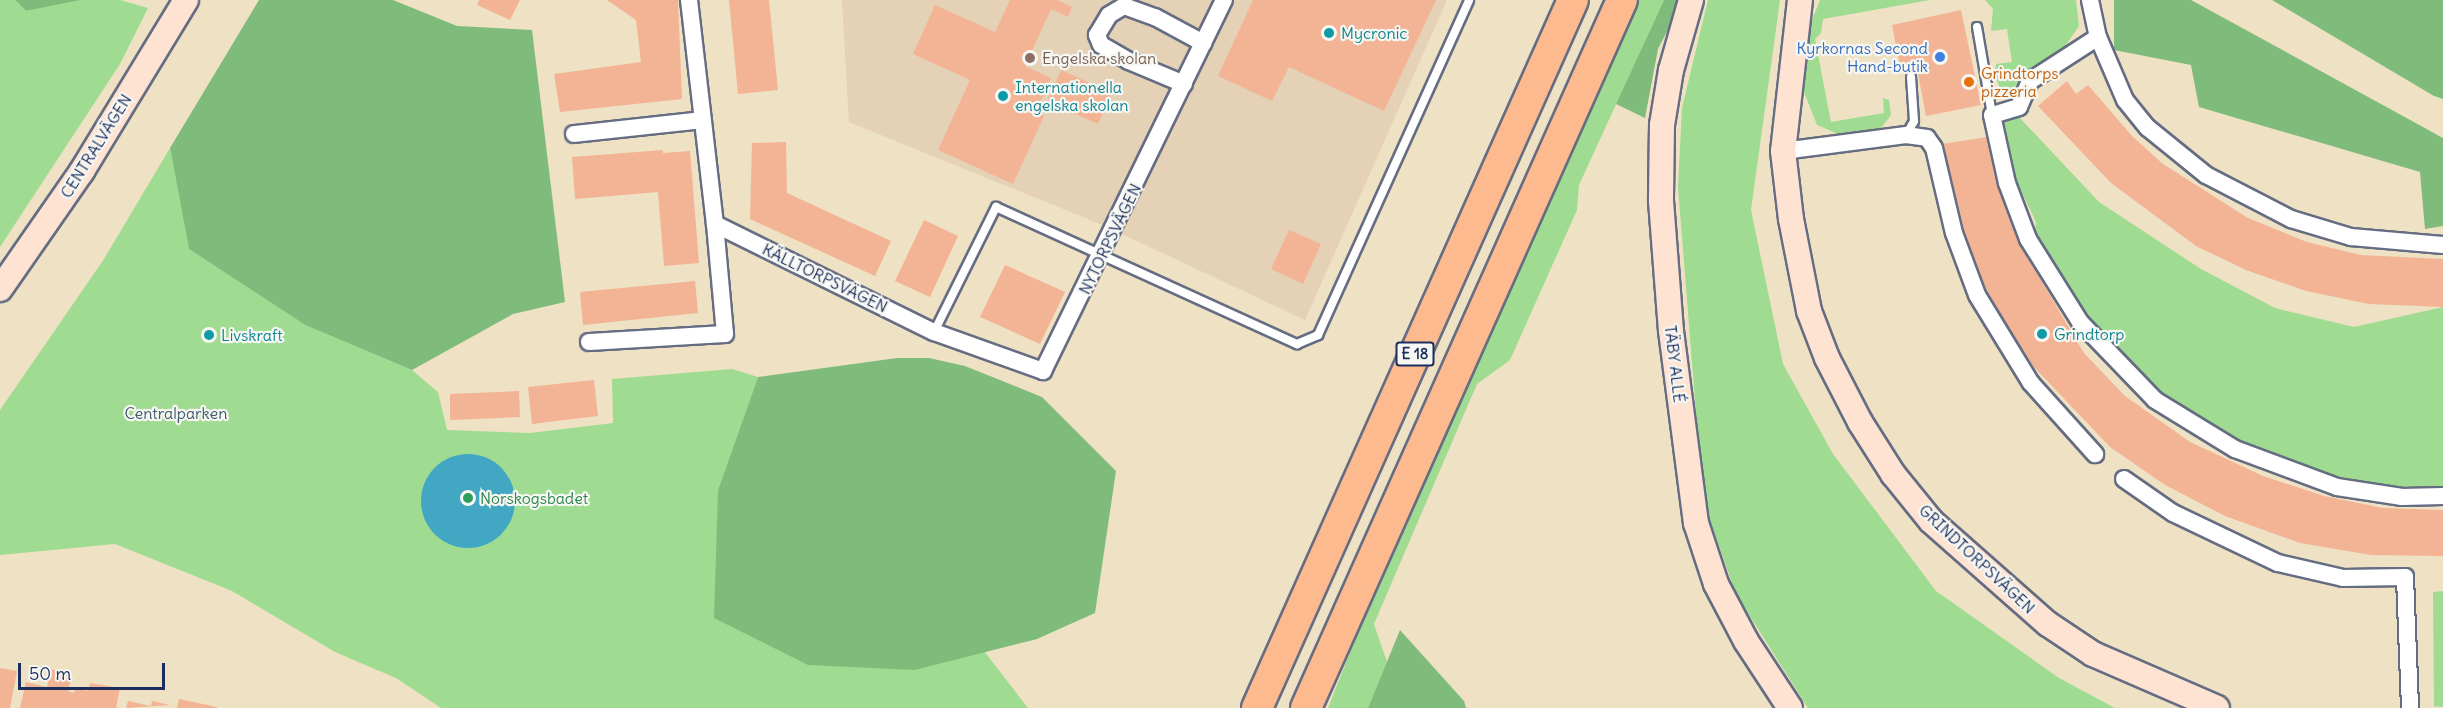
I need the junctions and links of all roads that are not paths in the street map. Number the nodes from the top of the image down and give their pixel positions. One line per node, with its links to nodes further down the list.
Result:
1 (186, 0): 23 (street, CENTRALVÄGEN)
2 (689, 0): 16 (street)
3 (1224, 0): 12 (street, NYTORPSVÄGEN)
4 (1469, 0): 22 (lane)
5 (1574, 0): 29 (highway, E 18)
6 (1622, 0): 30 (highway, E 18)
7 (1691, 0): 31 (street, TÄBY ALLÉ)
8 (1800, 0): 19 (street, GRINDTORPSVÄGEN)
9 (2090, 0): 11 (street)
10 (1977, 27): 15 (lane)
11 (2098, 38): 15 (street); 21 (street)
12 (1203, 43): 14 (street, NYTORPSVÄGEN); 14 (street)
13 (1911, 77): 18 (lane)
14 (1184, 84): 22 (street, NYTORPSVÄGEN)
15 (1992, 116): 28 (street)
16 (702, 120): 17 (street); 20 (street)
17 (574, 134)
18 (1906, 135): 19 (street); 26 (street)
19 (1783, 151): 32 (street, GRINDTORPSVÄGEN)
20 (715, 224): 24 (street, KÄLLTORPSVÄGEN); 25 (street)
21 (2443, 244)
22 (1103, 254): 24 (street, NYTORPSVÄGEN); 24 (lane)
23 (0, 289)
24 (934, 332)
25 (589, 342)
26 (2095, 454)
27 (2124, 479): 33 (street)
28 (2443, 496)
29 (1257, 708)
30 (1306, 708)
31 (1790, 708)
32 (2217, 708)
33 (2410, 708)

